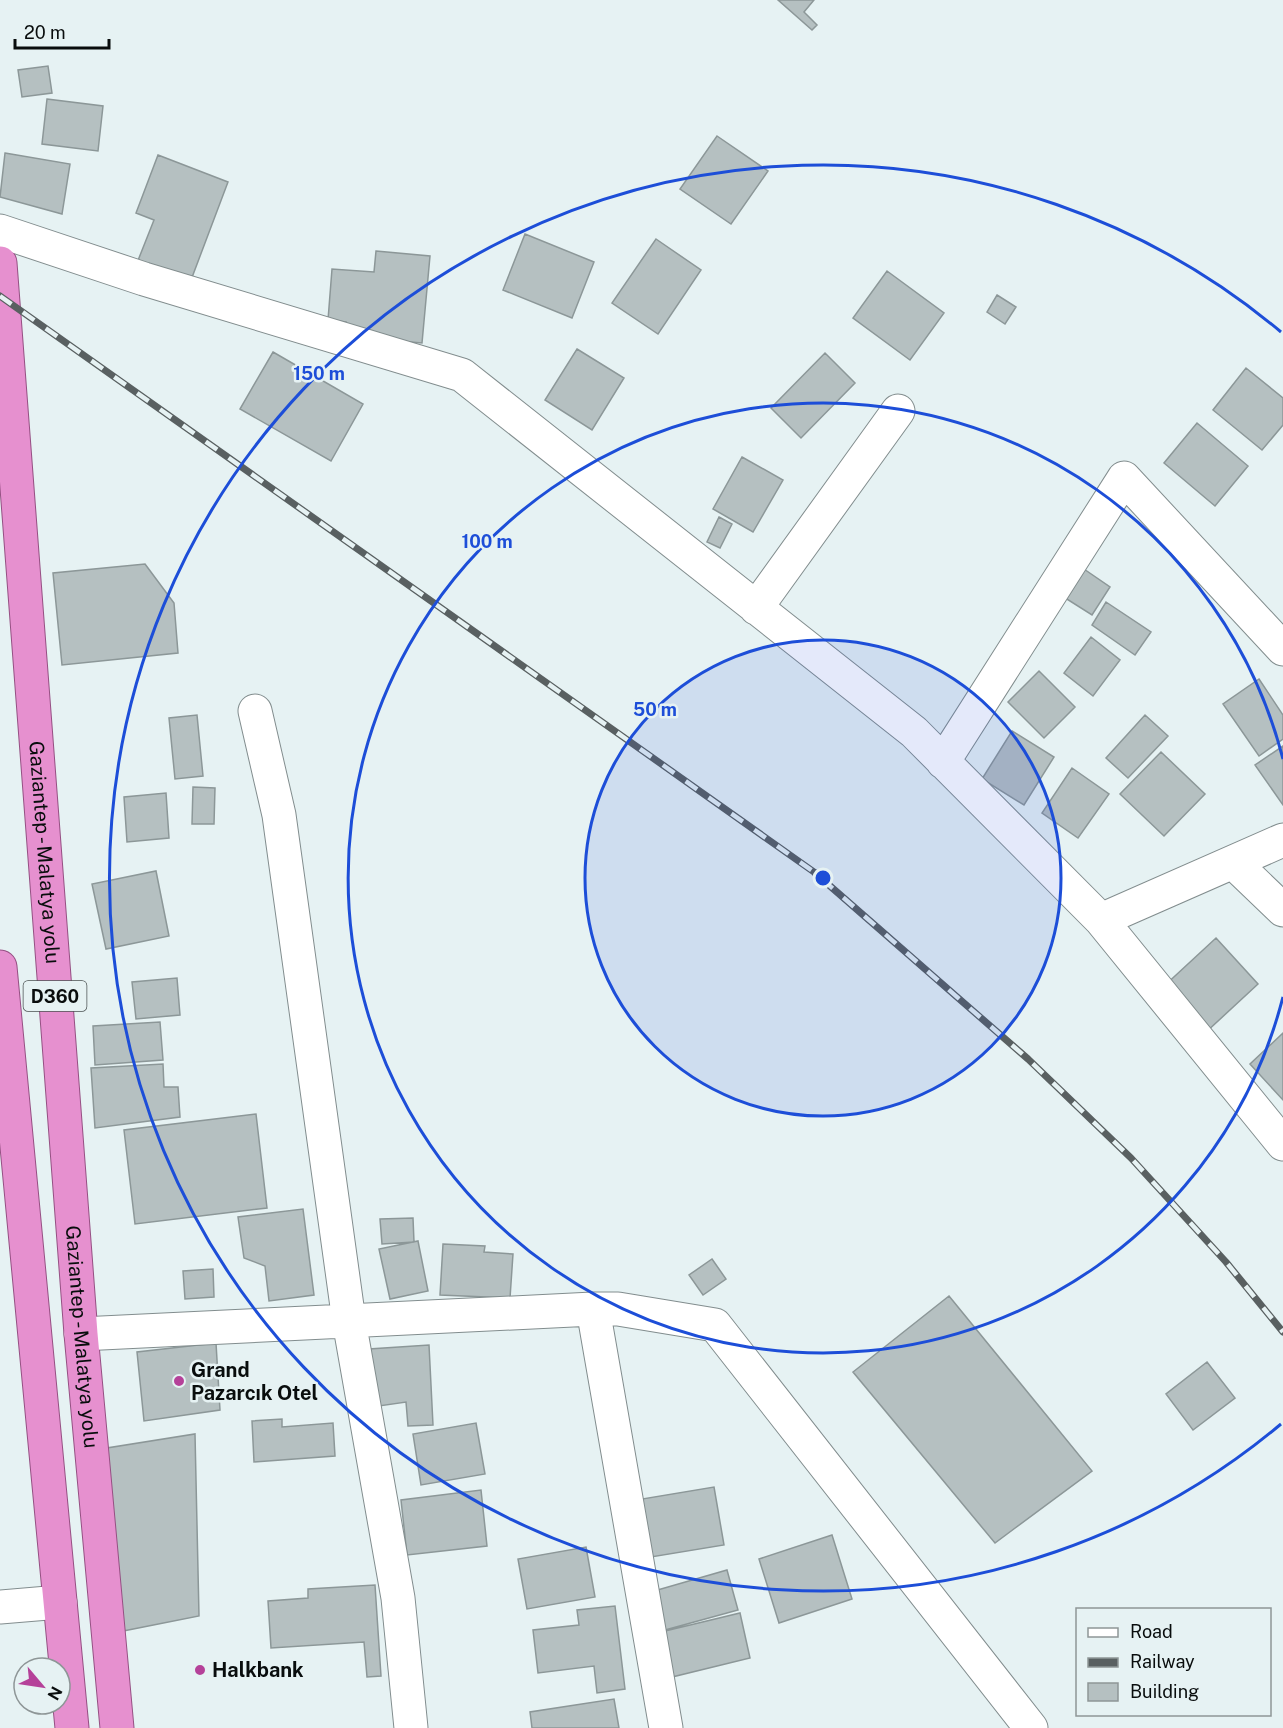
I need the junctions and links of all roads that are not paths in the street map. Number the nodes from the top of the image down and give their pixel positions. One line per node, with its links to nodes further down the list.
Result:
1 (0, 231): 4 (street)
2 (0, 263): 16 (highway, Gaziantep - Malatya yolu / D360)
3 (898, 411): 4 (street)
4 (756, 608): 7 (street)
5 (1283, 649): 7 (street)
6 (255, 711): 15 (street)
7 (943, 762): 11 (street)
8 (1283, 840): 9 (street)
9 (1234, 863): 10 (street); 11 (street)
10 (1283, 910)
11 (1101, 920): 13 (street)
12 (0, 967): 17 (highway, D360)
13 (1283, 1144)
14 (593, 1309): 15 (street); 22 (street); 23 (street)
15 (349, 1321): 16 (street); 21 (street)
16 (81, 1334): 20 (highway, Gaziantep - Malatya yolu / D360)
17 (60, 1602): 18 (street); 19 (highway, D360)
18 (0, 1607)
19 (72, 1728)
20 (117, 1728)
21 (411, 1728)
22 (666, 1728)
23 (1031, 1728)

